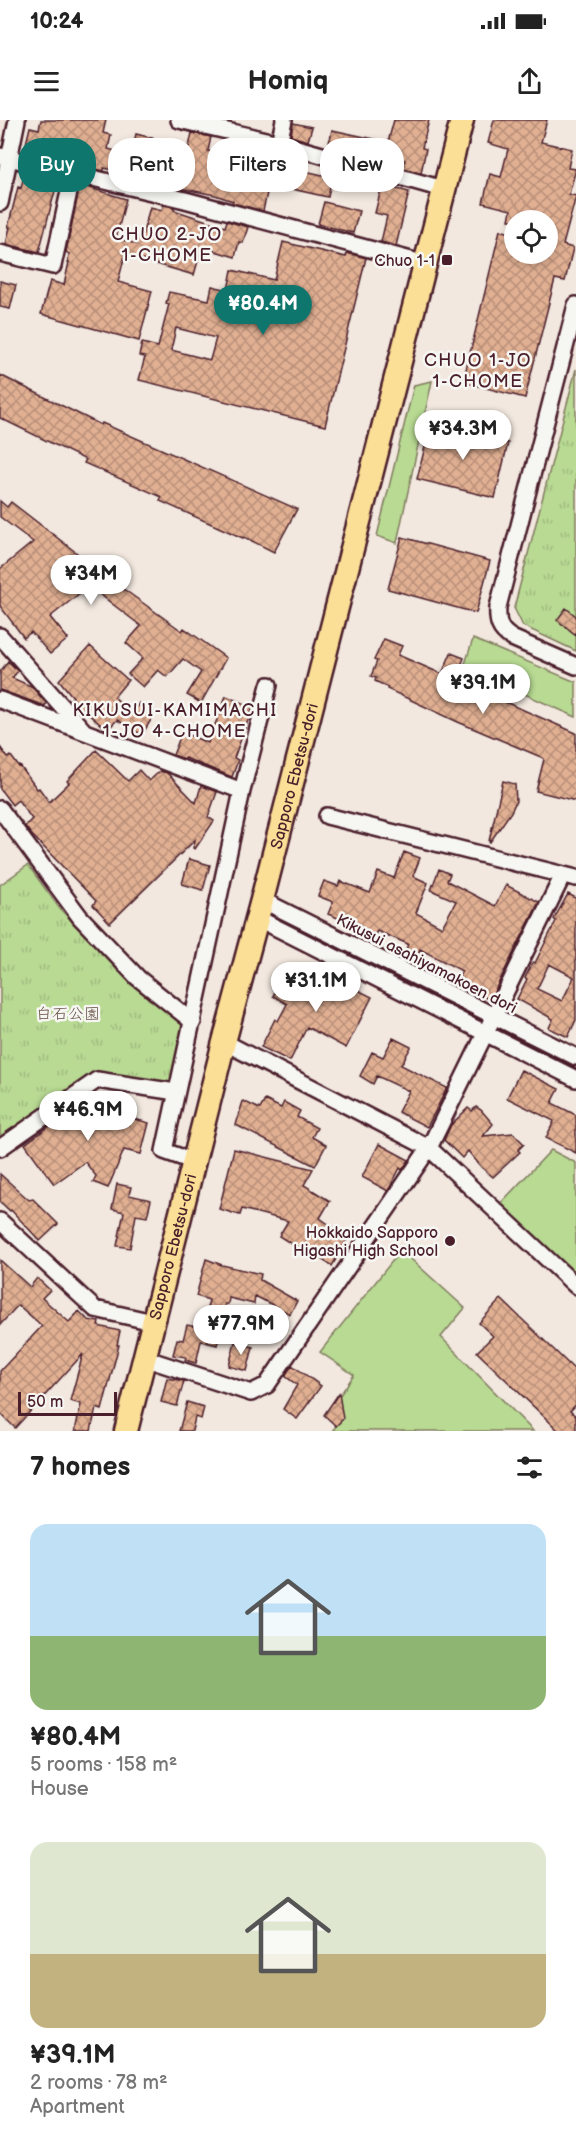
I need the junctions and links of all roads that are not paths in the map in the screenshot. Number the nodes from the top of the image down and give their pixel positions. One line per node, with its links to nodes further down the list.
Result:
1 (17, 120): 8 (street)
2 (178, 120): 5 (street)
3 (284, 120): 6 (street)
4 (462, 120): 10 (highway, Sapporo Ebetsu-dori)
5 (257, 138)
6 (280, 138)
7 (308, 151): 10 (street)
8 (5, 157): 12 (street)
9 (96, 179): 14 (street)
10 (443, 189): 14 (highway, Sapporo Ebetsu-dori)
11 (69, 192): 13 (street)
12 (0, 203)
13 (0, 253)
14 (426, 264): 25 (highway, Sapporo Ebetsu-dori)
15 (576, 305): 17 (street)
16 (0, 636): 20 (street)
17 (576, 666)
18 (269, 685): 21 (street)
19 (0, 700): 20 (street)
20 (86, 733): 21 (street)
21 (242, 791): 27 (street)
22 (0, 809): 27 (street)
23 (327, 816): 24 (street)
24 (570, 877): 26 (street)
25 (260, 909): 26 (street, Kikusui asahiyamakoen dori); 28 (street); 29 (highway, Sapporo Ebetsu-dori)
26 (493, 1016): 28 (street); 30 (street, Kikusui asahiyamakoen dori)
27 (193, 1022): 32 (street)
28 (484, 1034): 31 (street); 34 (street)
29 (224, 1042): 34 (street); 35 (highway, Sapporo Ebetsu-dori)
30 (576, 1058)
31 (576, 1079)
32 (176, 1092): 33 (street); 35 (street)
33 (0, 1148)
34 (429, 1148): 37 (street); 39 (street)
35 (195, 1162): 38 (highway, Sapporo Ebetsu-dori)
36 (0, 1221): 38 (street)
37 (576, 1286)
38 (153, 1322): 39 (highway, Sapporo Ebetsu-dori)
39 (144, 1358): 40 (highway, Sapporo Ebetsu-dori)
40 (126, 1431)

